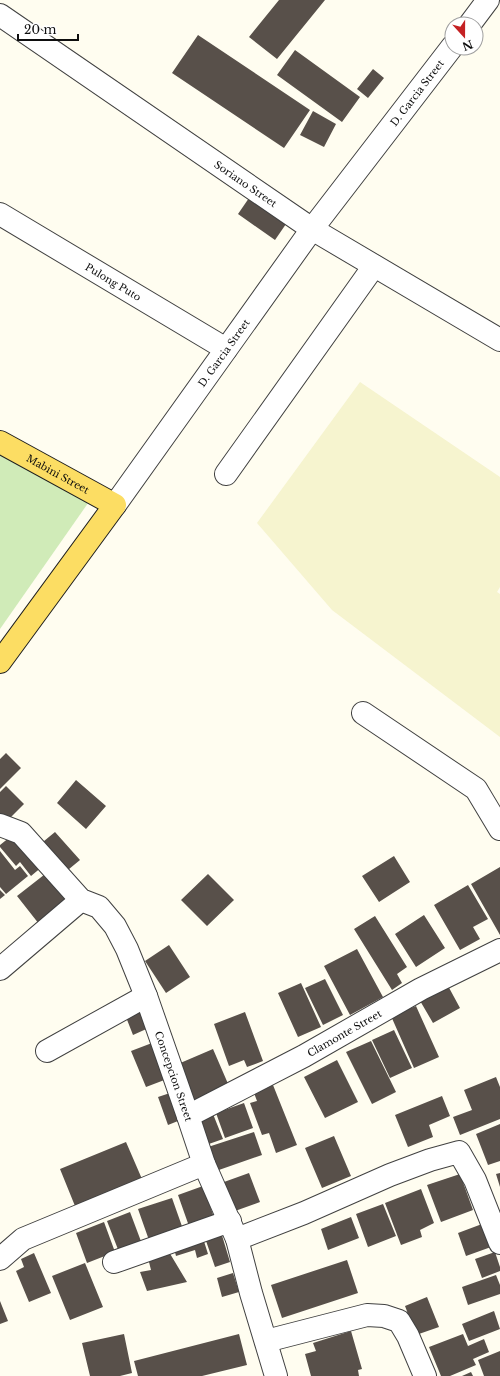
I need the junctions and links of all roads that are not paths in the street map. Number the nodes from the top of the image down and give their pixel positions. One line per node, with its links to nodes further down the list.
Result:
1 (488, 0): 3 (street)
2 (0, 15): 6 (street, Soriano Street)
3 (476, 16)
4 (445, 56): 6 (street, D. Garcia Street)
5 (0, 214): 9 (street, Pulong Puto)
6 (312, 229): 7 (street, Soriano Street); 9 (street, D. Garcia Street)
7 (374, 266): 8 (street, Soriano Street); 11 (street)
8 (500, 340)
9 (226, 349): 12 (street, D. Garcia Street)
10 (0, 442): 12 (main road, Mabini Street)
11 (226, 474)
12 (115, 505): 13 (main road, D. Garcia Street)
13 (0, 662)
14 (364, 713): 16 (street)
15 (2, 829): 17 (street, Concepcion Street)
16 (500, 829)
17 (82, 900): 19 (street); 20 (street, Concepcion Street)
18 (500, 950): 22 (street, Clamonte Street)
19 (0, 969)
20 (146, 996): 21 (street); 22 (street, Concepcion Street)
21 (47, 1051)
22 (188, 1116): 23 (street, Concepcion Street)
23 (204, 1164): 24 (street, Concepcion Street); 26 (street)
24 (234, 1230): 25 (street); 27 (street); 28 (street, Concepcion Street)
25 (500, 1243)
26 (0, 1259)
27 (114, 1262)
28 (266, 1341): 29 (street, Concepcion Street); 30 (street)
29 (276, 1376)
30 (425, 1376)

